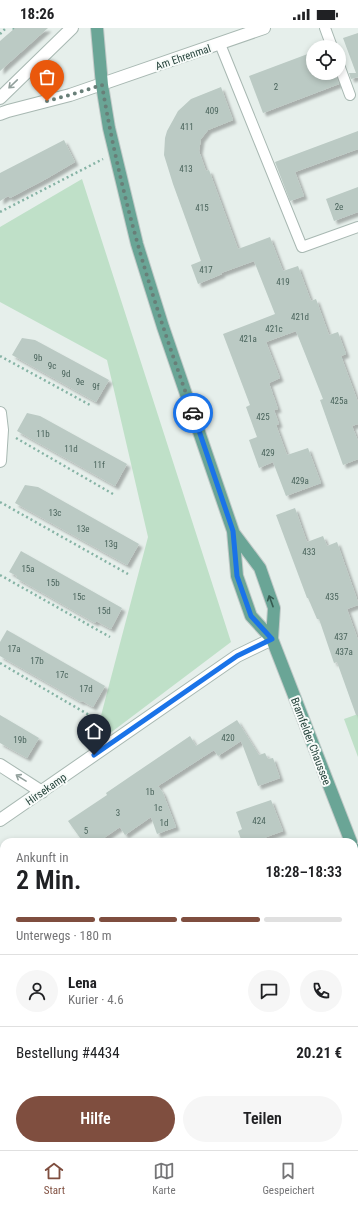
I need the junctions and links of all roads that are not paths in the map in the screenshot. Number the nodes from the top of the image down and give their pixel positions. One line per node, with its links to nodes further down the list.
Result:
1 (72, 28): 10 (street, one-way to 10)
2 (97, 28): 8 (main road, Bramfelder Chaussee)
3 (264, 28): 6 (street, Am Ehrenmal)
4 (326, 28): 5 (lane)
5 (330, 40)
6 (220, 44): 8 (street, Am Ehrenmal); 12 (lane)
7 (344, 80): 9 (lane)
8 (102, 85): 11 (street, Am Ehrenmal); 15 (main road, Bramfelder Chaussee)
9 (350, 95)
10 (0, 98)
11 (0, 114)
12 (358, 227)
13 (0, 413): 14 (street)
14 (0, 462)
15 (233, 531): 16 (main road, Bramfelder Chaussee); 16 (main road, Bramfelder Chaussee, one-way to 15)
16 (272, 639): 18 (street, Hirsekamp); 20 (main road, Bramfelder Chaussee)
17 (0, 765): 18 (street, one-way to 17)
18 (42, 792): 19 (street, Hirsekamp)
19 (0, 820)
20 (349, 838)

